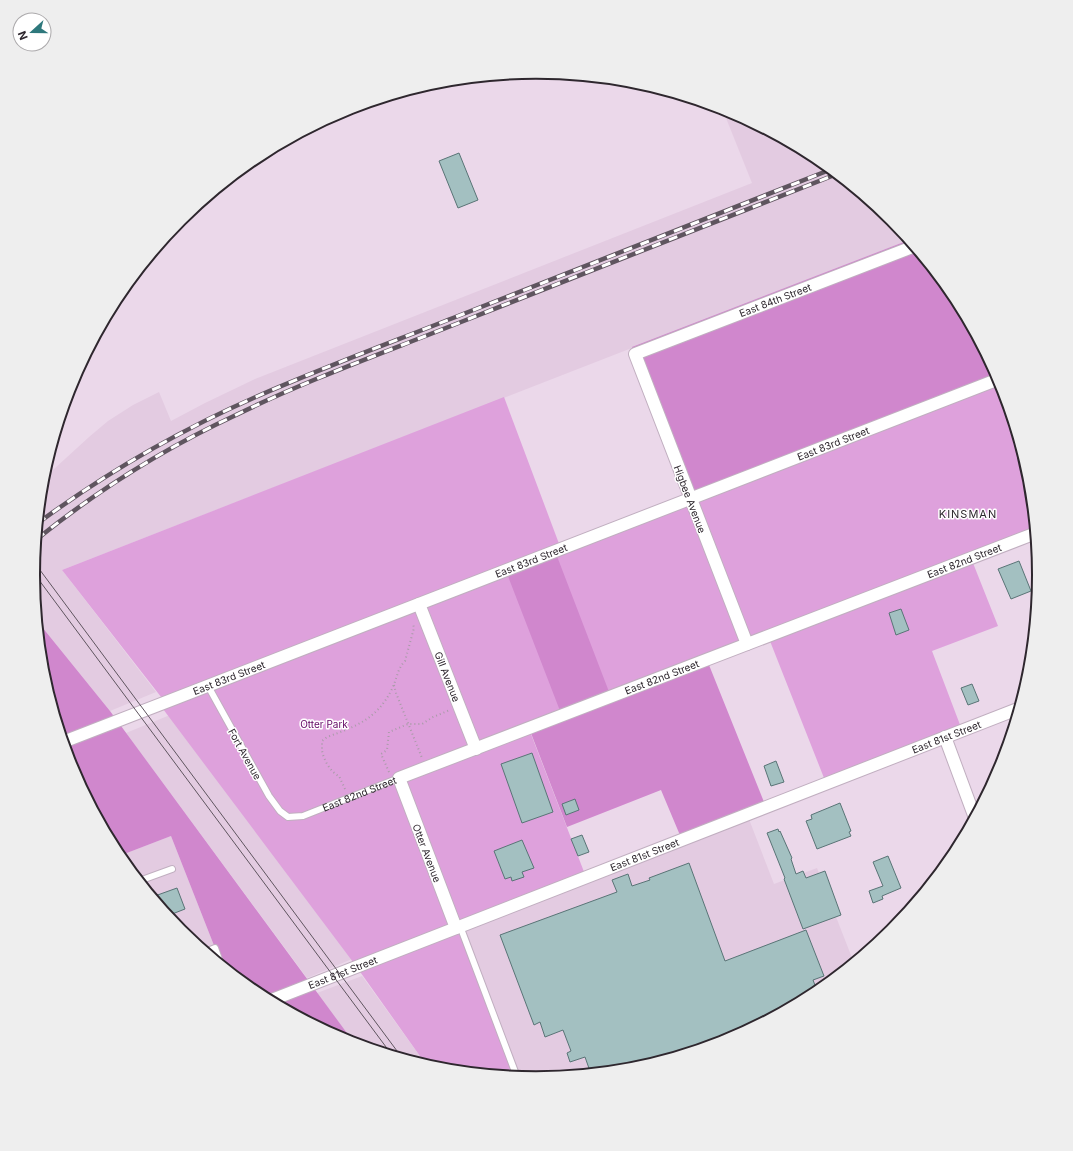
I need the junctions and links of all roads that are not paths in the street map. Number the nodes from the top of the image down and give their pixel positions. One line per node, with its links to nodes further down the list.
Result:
1 (910, 248): 2 (street, East 84th Street)
2 (635, 354): 4 (street, Higbee Avenue)
3 (993, 382): 4 (street, East 83rd Street)
4 (690, 499): 6 (street, East 83rd Street); 7 (street, Higbee Avenue)
5 (1031, 535): 7 (street, East 82nd Street)
6 (419, 604): 8 (street, East 83rd Street); 12 (street, Gill Avenue)
7 (747, 644): 12 (street, East 82nd Street)
8 (208, 686): 11 (street, East 83rd Street); 15 (lane, Fort Avenue)
9 (1014, 710): 10 (street, East 81st Street)
10 (944, 737): 14 (street); 18 (street, East 81st Street)
11 (68, 740)
12 (476, 749): 13 (street, East 82nd Street)
13 (394, 775): 15 (lane, East 82nd Street); 18 (street, Otter Avenue)
14 (973, 812)
15 (288, 817)
16 (172, 869): 17 (lane)
17 (144, 879)
18 (458, 927): 21 (street, East 81st Street); 22 (lane)
19 (210, 950): 20 (lane)
20 (219, 957)
21 (276, 997)
22 (515, 1071)

